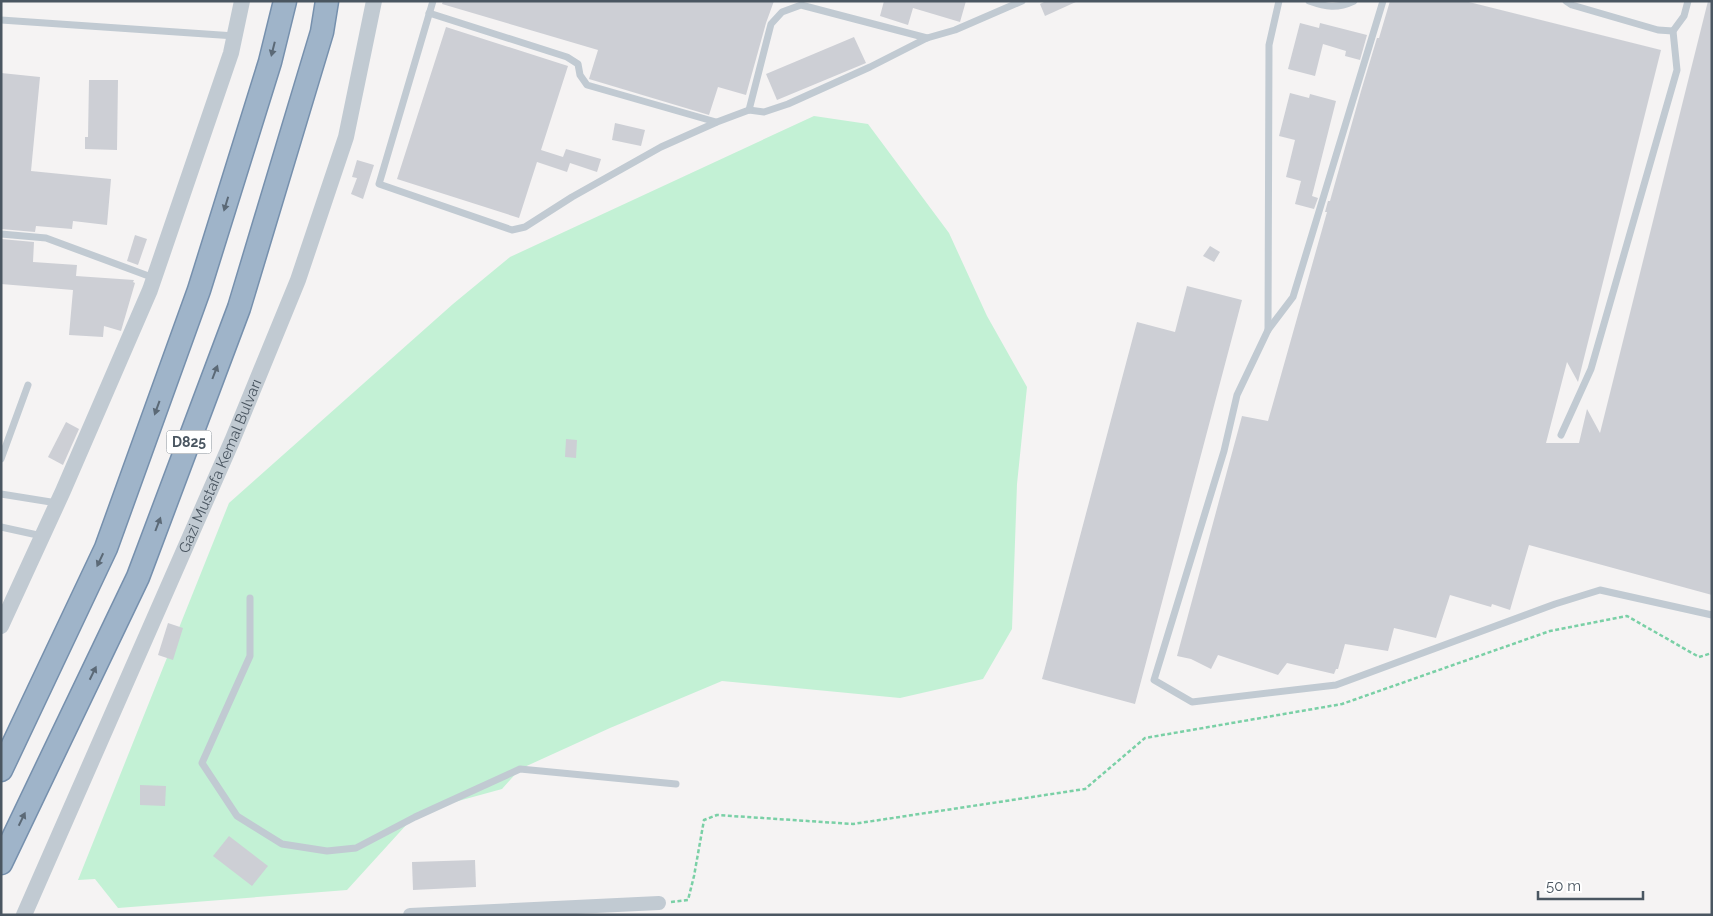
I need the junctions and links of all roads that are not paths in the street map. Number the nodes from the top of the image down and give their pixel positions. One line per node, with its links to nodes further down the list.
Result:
1 (242, 1): 16 (street)
2 (285, 1): 33 (highway, D825, one-way to 33)
3 (327, 1): 35 (highway, D825, one-way to 3)
4 (374, 1): 40 (street, Gazi Mustafa Kemal Bulvarı)
5 (433, 1): 13 (lane)
6 (1022, 1): 17 (lane)
7 (1279, 1): 22 (lane)
8 (1309, 1): 9 (lane)
9 (1354, 1)
10 (1383, 1): 22 (lane)
11 (1566, 1): 15 (lane)
12 (1688, 1): 15 (lane)
13 (430, 13): 19 (lane); 19 (lane)
14 (1, 20): 16 (lane)
15 (1673, 31): 24 (lane)
16 (235, 36): 21 (street)
17 (927, 38): 18 (lane); 18 (lane)
18 (749, 110): 19 (lane)
19 (717, 122)
20 (1, 234): 21 (lane)
21 (154, 278): 27 (street)
22 (1268, 330): 31 (lane)
23 (28, 385): 25 (lane)
24 (1561, 435)
25 (1, 459)
26 (1, 494): 27 (lane)
27 (57, 503): 29 (street)
28 (1, 527): 29 (lane)
29 (42, 536): 32 (street)
30 (250, 598): 34 (lane)
31 (1712, 615)
32 (1, 626)
33 (1, 770)
34 (676, 784)
35 (1, 863)
36 (660, 903): 37 (street)
37 (641, 909): 38 (street)
38 (562, 911): 39 (street)
39 (516, 912): 41 (street)
40 (24, 915)
41 (410, 915)

